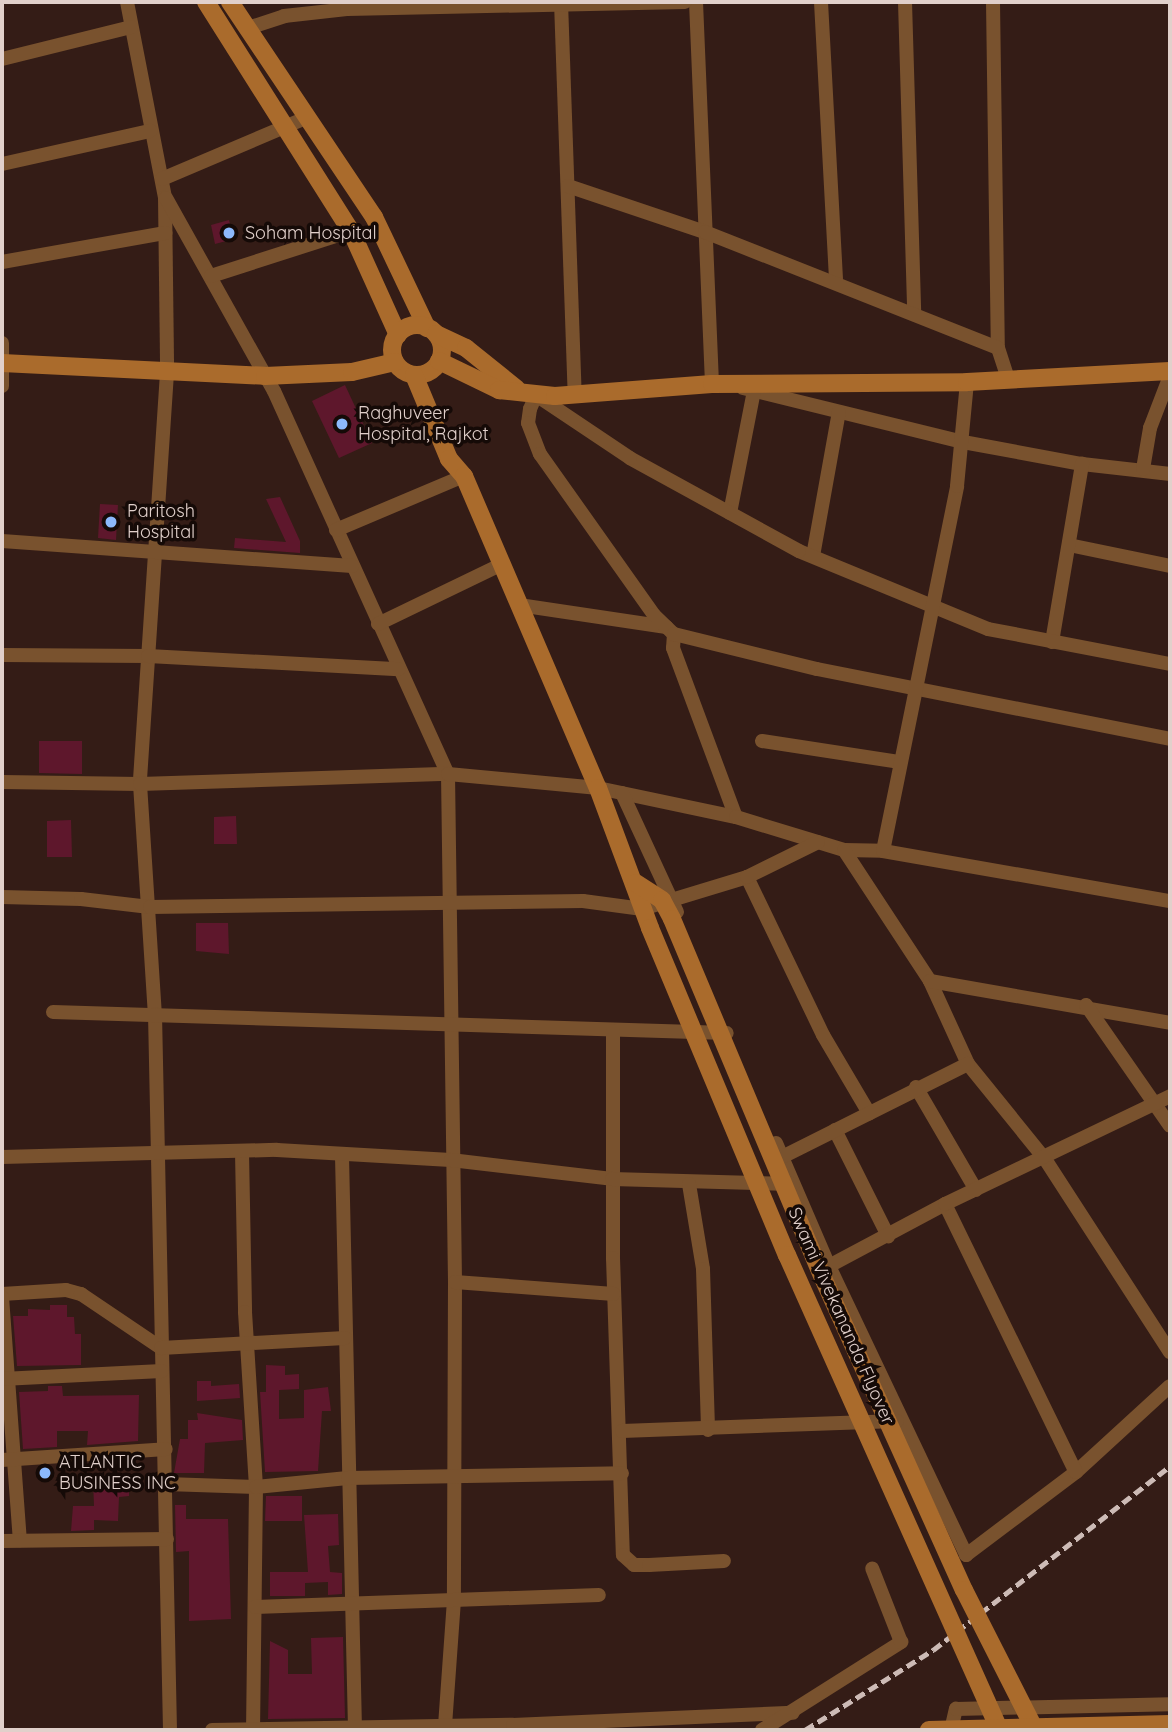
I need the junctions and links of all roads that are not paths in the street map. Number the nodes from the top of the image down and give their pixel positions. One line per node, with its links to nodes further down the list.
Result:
1 (127, 2): 10 (street)
2 (206, 2): 14 (main road)
3 (230, 2): 11 (main road)
4 (685, 2): 9 (street)
5 (695, 2): 21 (street)
6 (821, 2): 25 (street)
7 (905, 2): 26 (street)
8 (993, 2): 30 (street)
9 (561, 5): 11 (street); 18 (street)
10 (131, 27): 12 (street); 15 (street)
11 (248, 29): 13 (main road)
12 (2, 59)
13 (308, 117): 14 (street); 27 (main road)
14 (288, 127): 17 (street); 20 (main road)
15 (150, 131): 16 (street); 17 (street)
16 (2, 164)
17 (162, 179): 19 (street)
18 (568, 186): 21 (street); 46 (street)
19 (165, 197): 22 (street); 24 (street)
20 (351, 231): 24 (street); 28 (main road)
21 (705, 232): 25 (street); 41 (street)
22 (165, 233): 23 (street); 35 (street)
23 (2, 261)
24 (211, 276): 37 (street)
25 (836, 283): 26 (street)
26 (914, 314): 30 (street)
27 (431, 331): 28 (main road); 31 (main road); 43 (main road)
28 (398, 334): 32 (main road)
29 (2, 343): 33 (street)
30 (998, 348): 39 (street)
31 (439, 361): 36 (main road); 43 (main road)
32 (395, 362): 36 (main road); 37 (main road)
33 (2, 363): 35 (main road); 42 (street)
34 (1170, 370): 39 (main road)
35 (167, 373): 37 (main road); 57 (street)
36 (420, 374): 51 (main road, Swami Vivekananda Flyover)
37 (265, 376): 54 (street)
38 (1170, 376): 50 (street)
39 (1008, 378): 40 (main road)
40 (967, 382): 41 (main road); 48 (street)
41 (719, 384): 44 (street); 46 (main road)
42 (2, 386)
43 (517, 389): 45 (main road)
44 (754, 391): 47 (street); 53 (street)
45 (536, 395): 46 (main road); 53 (street); 65 (street)
46 (575, 395)
47 (839, 412): 48 (street); 58 (street)
48 (963, 442): 49 (street); 62 (street)
49 (1082, 464): 50 (street); 56 (street)
50 (1143, 469): 52 (street)
51 (461, 472): 54 (street); 59 (main road, Swami Vivekananda Flyover)
52 (1170, 474)
53 (730, 513): 58 (street)
54 (336, 530): 60 (street)
55 (2, 541): 57 (street)
56 (1069, 545): 61 (street); 66 (street)
57 (154, 551): 60 (street); 68 (street)
58 (813, 556): 62 (street)
59 (502, 564): 63 (main road, Swami Vivekananda Flyover); 64 (street)
60 (352, 566): 64 (street)
61 (1170, 566)
62 (932, 604): 66 (street); 71 (street)
63 (519, 605): 65 (street); 78 (main road, Swami Vivekananda Flyover)
64 (378, 624): 70 (street)
65 (670, 630): 71 (street); 80 (street)
66 (1052, 642): 69 (street)
67 (2, 655): 68 (street)
68 (148, 656): 70 (street); 77 (street)
69 (1170, 664)
70 (399, 669): 75 (street)
71 (916, 688): 72 (street); 74 (street)
72 (1170, 739)
73 (762, 741): 74 (street)
74 (900, 762): 83 (street)
75 (448, 774): 77 (street); 78 (street); 89 (street)
76 (2, 782): 77 (street)
77 (140, 784): 90 (street)
78 (598, 788): 79 (street); 85 (main road, Swami Vivekananda Flyover)
79 (622, 793): 80 (street); 87 (street)
80 (736, 817): 81 (street)
81 (818, 842): 82 (street); 84 (street)
82 (844, 850): 83 (street); 92 (street)
83 (883, 851): 88 (street)
84 (747, 877): 87 (street); 104 (street)
85 (636, 883): 87 (main road); 91 (main road, Swami Vivekananda Flyover)
86 (2, 897): 90 (street)
87 (666, 899): 91 (street); 99 (street); 157 (main road, Swami Vivekananda Flyover, bridge)
88 (1170, 901)
89 (449, 902): 90 (street); 91 (street); 97 (street)
90 (150, 907): 95 (street)
91 (642, 909): 158 (main road, Swami Vivekananda Flyover, bridge)
92 (930, 981): 93 (street); 100 (street)
93 (1086, 1005): 96 (street); 103 (street)
94 (52, 1012): 95 (street)
95 (155, 1014): 97 (street); 108 (street)
96 (1170, 1023)
97 (451, 1027): 98 (street); 113 (street)
98 (613, 1031): 99 (street); 114 (street)
99 (729, 1033): 111 (street)
100 (968, 1064): 101 (street); 112 (street)
101 (917, 1088): 104 (street); 117 (street)
102 (1170, 1096): 103 (street)
103 (1154, 1104): 105 (street); 112 (street)
104 (869, 1113): 106 (street)
105 (1170, 1126)
106 (835, 1130): 111 (street); 119 (street)
107 (242, 1152): 108 (street); 109 (street); 125 (street)
108 (155, 1154): 110 (street); 126 (street)
109 (342, 1156): 113 (street); 124 (street)
110 (2, 1157)
111 (782, 1157): 116 (street)
112 (1045, 1159): 117 (street); 127 (street)
113 (451, 1160): 114 (street); 121 (street)
114 (612, 1179): 115 (street); 122 (street)
115 (689, 1184): 116 (street); 133 (street)
116 (793, 1184): 120 (street)
117 (976, 1190): 118 (street)
118 (945, 1204): 119 (street); 136 (street)
119 (888, 1236): 120 (street)
120 (829, 1266): 131 (street)
121 (455, 1282): 122 (street); 139 (street)
122 (614, 1294): 132 (street)
123 (2, 1295): 126 (street); 129 (street)
124 (345, 1338): 125 (street); 138 (street)
125 (246, 1340): 126 (street); 141 (street)
126 (161, 1348): 128 (street)
127 (1170, 1352)
128 (162, 1371): 129 (street); 134 (street)
129 (5, 1379): 135 (street)
130 (1170, 1386): 136 (street)
131 (902, 1421): 133 (street); 136 (street)
132 (622, 1430): 133 (street); 137 (street)
133 (708, 1430)
134 (166, 1449): 135 (street); 140 (street)
135 (7, 1459): 143 (street)
136 (1076, 1472)
137 (622, 1474): 139 (street); 145 (street)
138 (348, 1478): 139 (street); 141 (street); 149 (street)
139 (454, 1479): 148 (street)
140 (166, 1484): 141 (street); 142 (street)
141 (256, 1487): 150 (street)
142 (167, 1539): 143 (street); 159 (street)
143 (20, 1540): 144 (street)
144 (2, 1541)
145 (724, 1561)
146 (872, 1568): 152 (street)
147 (599, 1595): 148 (street)
148 (454, 1600): 149 (street); 154 (street)
149 (353, 1601): 150 (street); 156 (street)
150 (255, 1607): 155 (street)
151 (1170, 1704): 163 (street)
152 (793, 1713): 154 (street); 161 (street)
153 (1170, 1724): 157 (main road, bridge)
154 (445, 1725): 156 (street)
155 (253, 1728): 156 (street); 160 (street)
156 (355, 1728)
157 (1033, 1728): 158 (main road, bridge)
158 (999, 1729): 162 (main road, bridge)
159 (170, 1730)
160 (212, 1730)
161 (762, 1730)
162 (929, 1730)
163 (951, 1730)

